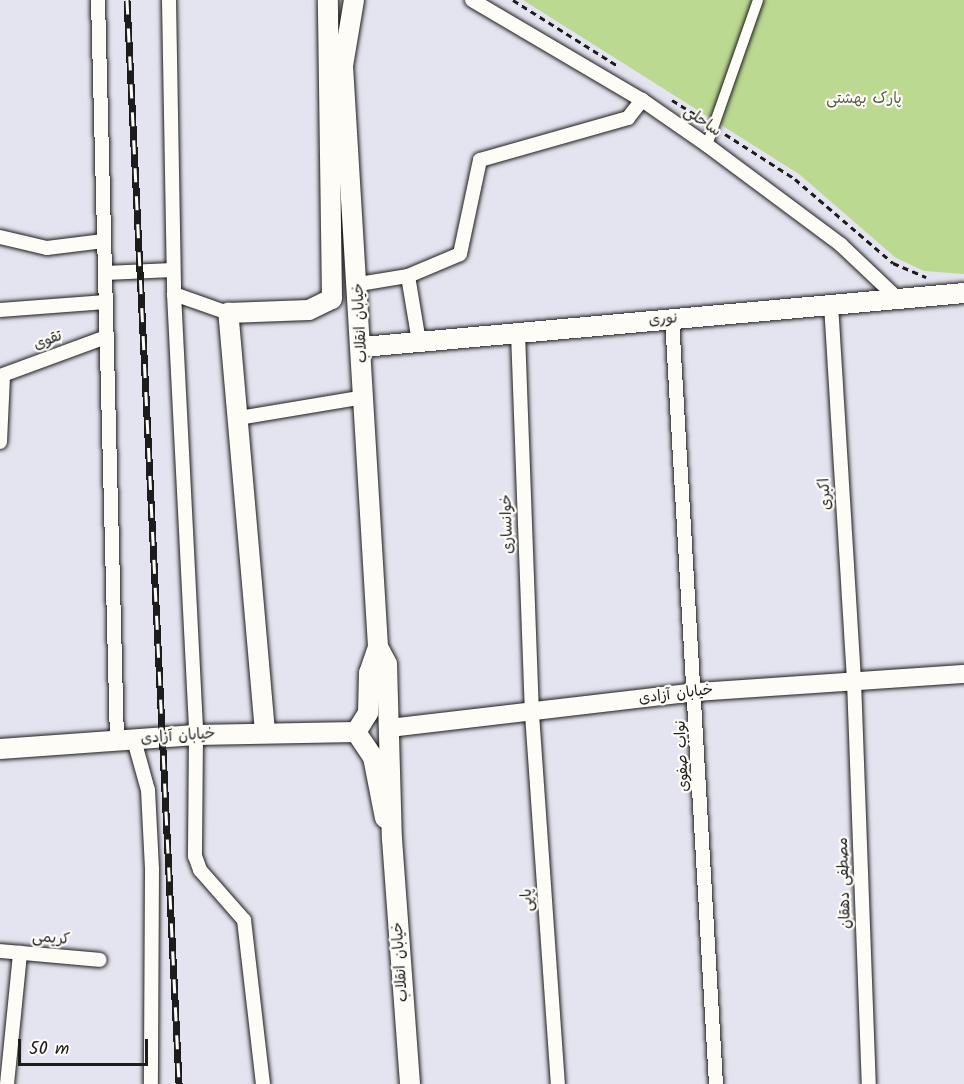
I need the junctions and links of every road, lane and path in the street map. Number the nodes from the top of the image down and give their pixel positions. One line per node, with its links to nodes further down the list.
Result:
1 (98, 0): 14 (street)
2 (170, 0): 15 (street)
3 (328, 0): 26 (main road, خیابان انقلاب)
4 (354, 0): 19 (main road, خیابان انقلاب)
5 (472, 0): 10 (street, ساحلی)
6 (513, 0): 8 (path)
7 (758, 0): 11 (street)
8 (623, 69)
9 (663, 95): 11 (path)
10 (642, 100): 12 (street, ساحلی); 17 (street)
11 (714, 126): 12 (street); 18 (path)
12 (707, 145): 22 (street, ساحلی)
13 (0, 237): 14 (street)
14 (104, 241): 16 (street)
15 (173, 270): 16 (street); 21 (street)
16 (105, 273): 23 (street)
17 (408, 276): 19 (street); 30 (street)
18 (933, 278)
19 (359, 284): 31 (main road, خیابان انقلاب)
20 (964, 293): 22 (main road, نوری)
21 (174, 294): 26 (street); 44 (street)
22 (896, 297): 24 (main road, نوری)
23 (106, 302): 25 (street); 29 (street)
24 (831, 304): 27 (main road, نوری); 38 (street, اکبری)
25 (0, 310)
26 (228, 313): 34 (main road)
27 (672, 319): 28 (main road, نوری); 39 (street, نواب صفوی)
28 (518, 333): 30 (main road, نوری); 40 (street, خوانساری)
29 (106, 337): 32 (street, تقوی); 45 (street)
30 (419, 342): 31 (main road, نوری)
31 (363, 347): 33 (main road, خیابان انقلاب)
32 (1, 376): 35 (street)
33 (364, 397): 34 (street); 36 (main road, خیابان انقلاب)
34 (239, 418): 42 (main road)
35 (0, 442)
36 (378, 647): 41 (main road, خیابان انقلاب); 43 (main road, خیابان انقلاب)
37 (964, 674): 38 (street, خیابان آزادی)
38 (854, 681): 39 (street, خیابان آزادی); 57 (street, مصطفی دهقان)
39 (697, 692): 40 (street, خیابان آزادی); 56 (street, نواب صفوی)
40 (532, 714): 41 (street, خیابان آزادی); 55 (street, پاپی)
41 (390, 728): 47 (main road, خیابان انقلاب)
42 (265, 732): 43 (main road, خیابان آزادی); 44 (main road, خیابان آزادی)
43 (356, 732): 47 (main road, خیابان انقلاب)
44 (196, 735): 45 (main road, خیابان آزادی); 53 (street)
45 (126, 741): 46 (main road, خیابان آزادی); 52 (street)
46 (0, 749)
47 (392, 839): 54 (main road, خیابان انقلاب)
48 (0, 951): 49 (street, کریمی)
49 (21, 953): 50 (street, کریمی); 51 (street)
50 (100, 960)
51 (7, 1084)
52 (151, 1084)
53 (263, 1084)
54 (410, 1084)
55 (558, 1084)
56 (716, 1084)
57 (869, 1084)

